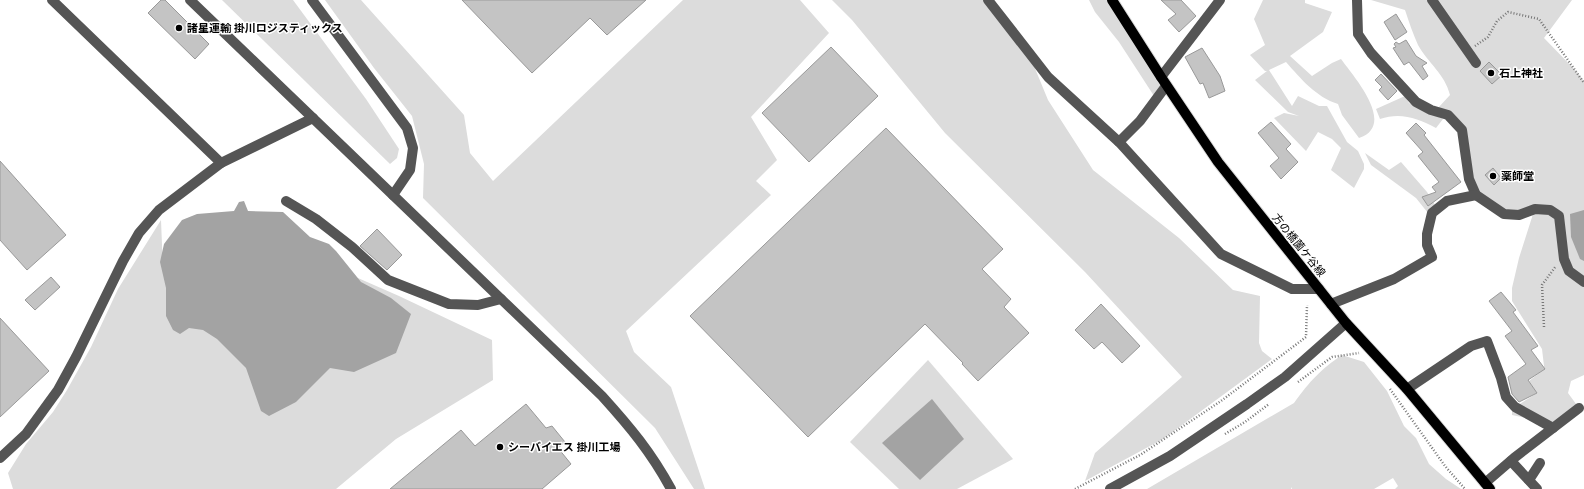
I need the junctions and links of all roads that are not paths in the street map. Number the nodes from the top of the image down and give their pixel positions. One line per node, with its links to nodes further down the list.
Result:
1 (52, 0): 13 (street)
2 (190, 0): 11 (street)
3 (312, 0): 15 (street)
4 (988, 0): 12 (street)
5 (1112, 0): 10 (main road, 方の橋薗ケ谷線)
6 (1220, 0): 10 (street)
7 (1357, 0): 14 (street)
8 (1432, 0): 9 (street)
9 (1476, 63)
10 (1164, 82): 12 (street); 18 (main road, 方の橋薗ケ谷線)
11 (313, 118): 13 (street); 15 (street)
12 (1119, 142): 18 (street)
13 (221, 163): 25 (street)
14 (1476, 194): 17 (street); 20 (street)
15 (393, 195): 19 (street)
16 (286, 201): 19 (street)
17 (1584, 282)
18 (1319, 289): 20 (main road, 方の橋薗ケ谷線)
19 (501, 299): 30 (street)
20 (1331, 304): 21 (main road, 方の橋薗ケ谷線)
21 (1346, 323): 22 (main road, 方の橋薗ケ谷線); 31 (street)
22 (1407, 389): 24 (street); 29 (main road, 方の橋薗ケ谷線)
23 (1579, 408): 24 (street)
24 (1553, 428): 26 (street)
25 (0, 458)
26 (1511, 461): 28 (street); 29 (street)
27 (1540, 463): 28 (street)
28 (1529, 480): 32 (street)
29 (1487, 486)
30 (671, 489)
31 (1110, 489)
32 (1537, 489)

